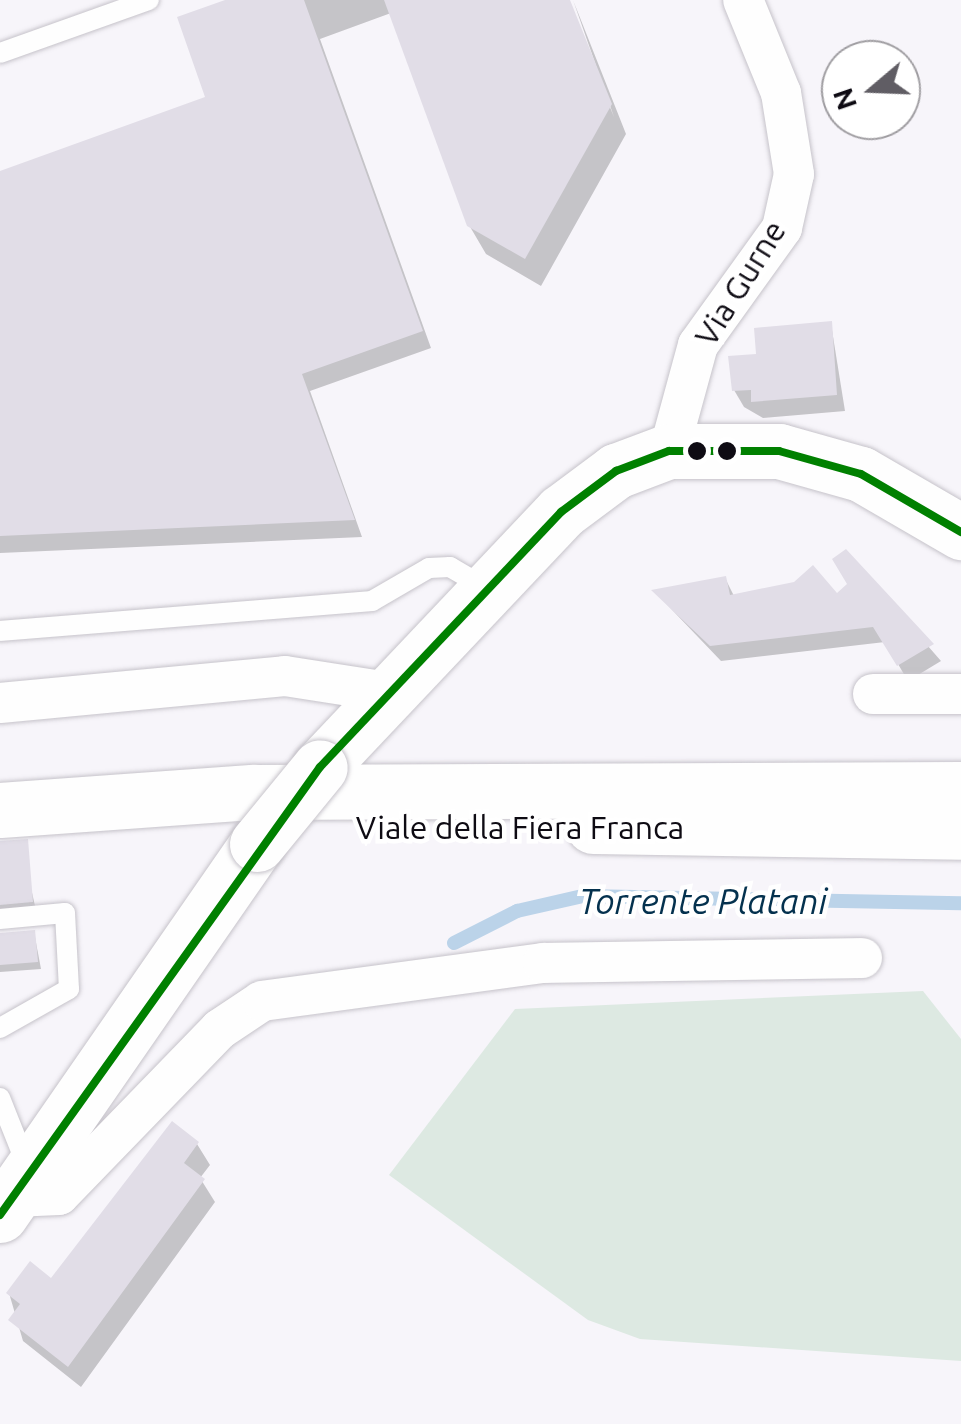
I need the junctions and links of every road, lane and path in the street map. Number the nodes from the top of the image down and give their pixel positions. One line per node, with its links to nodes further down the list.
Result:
1 (150, 0): 3 (lane)
2 (744, 0): 4 (street, Via Gurne)
3 (0, 52)
4 (669, 451): 5 (main road); 6 (main road)
5 (961, 532)
6 (488, 589): 7 (lane); 8 (main road)
7 (0, 631)
8 (388, 692): 11 (street); 20 (main road, bridge)
9 (873, 694): 10 (street)
10 (961, 694)
11 (0, 703)
12 (961, 789): 13 (main road, Viale della Fiera Franca)
13 (81, 803): 14 (main road, Viale della Fiera Franca); 15 (main road, Viale della Fiera Franca)
14 (0, 810)
15 (961, 832)
16 (0, 919): 18 (lane)
17 (862, 958): 20 (street)
18 (0, 1028)
19 (0, 1098): 20 (lane)
20 (14, 1196)

